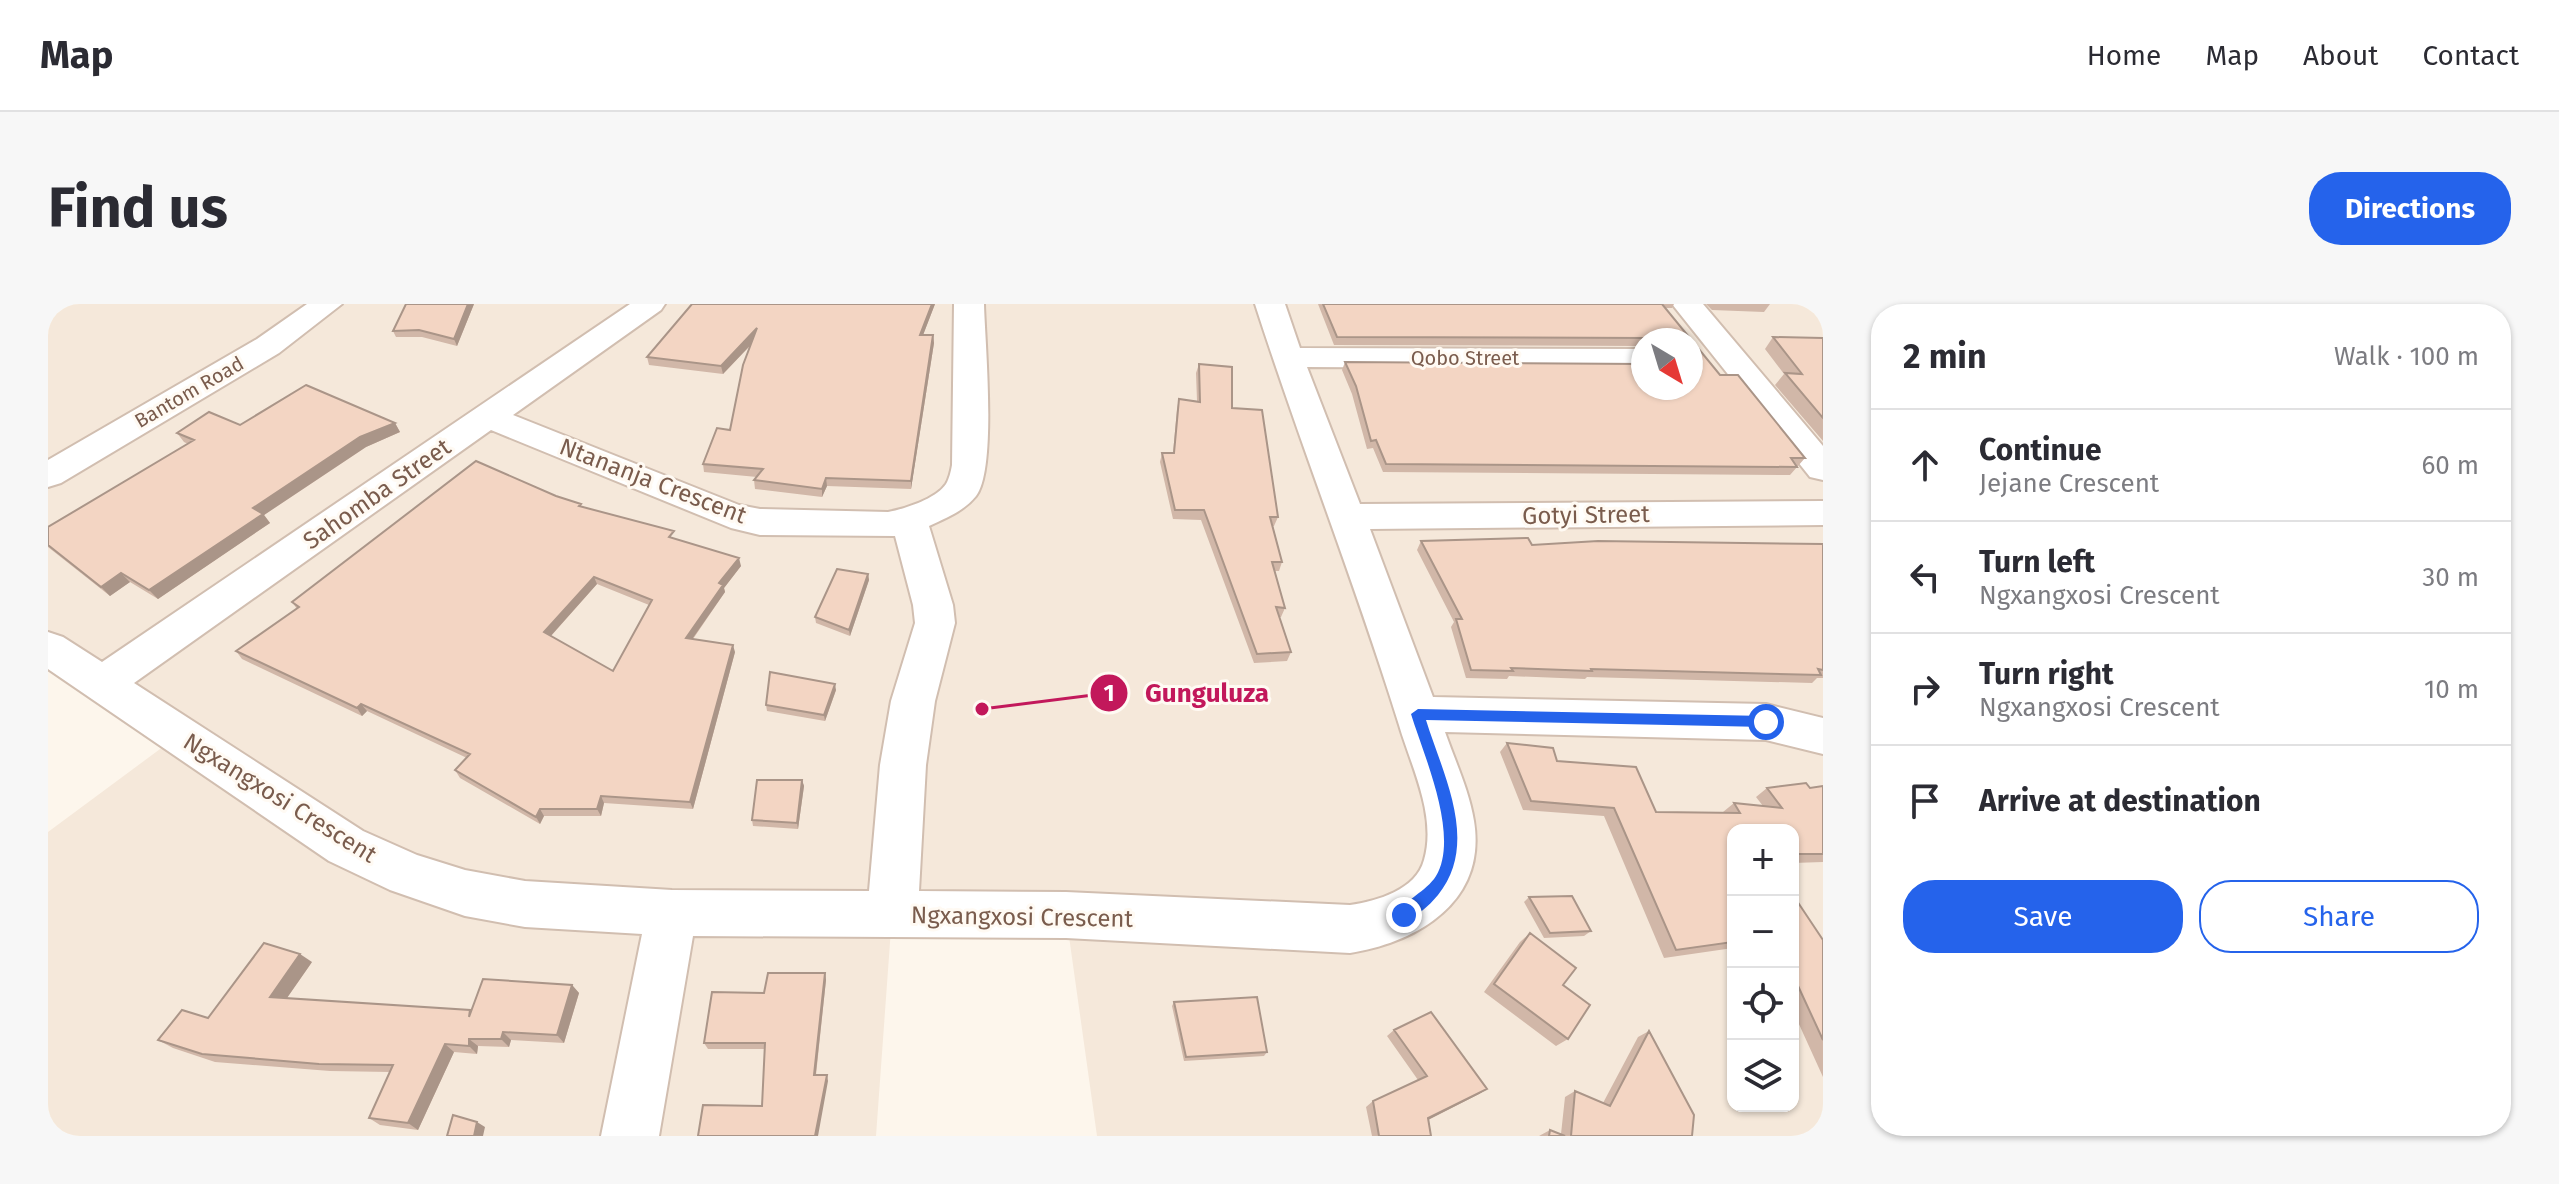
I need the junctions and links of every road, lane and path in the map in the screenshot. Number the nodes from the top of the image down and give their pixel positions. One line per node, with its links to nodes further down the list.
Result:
1 (327, 304): 12 (street, Bantom Road)
2 (650, 304): 10 (street, Sahomba Street)
3 (969, 304): 15 (street, Ntananja Crescent)
4 (1270, 304): 6 (street, Ngxangxosi Crescent)
5 (1687, 304): 9 (street)
6 (1287, 357): 7 (street, Qobo Street); 14 (street, Ngxangxosi Crescent)
7 (1631, 359)
8 (1703, 360): 9 (street)
9 (1734, 361): 11 (street)
10 (489, 417): 15 (street, Ntananja Crescent); 17 (street, Sahomba Street)
11 (1823, 469)
12 (48, 475)
13 (1823, 513): 14 (street, Gotyi Street)
14 (1348, 517): 18 (street, Ngxangxosi Crescent)
15 (909, 521): 21 (street)
16 (48, 648): 17 (street, Ngxangxosi Crescent)
17 (103, 683): 20 (street, Ngxangxosi Crescent)
18 (1418, 714): 19 (street); 21 (street, Ngxangxosi Crescent)
19 (1823, 736)
20 (672, 913): 21 (street, Ngxangxosi Crescent); 22 (street)
21 (892, 914)
22 (630, 1136)

